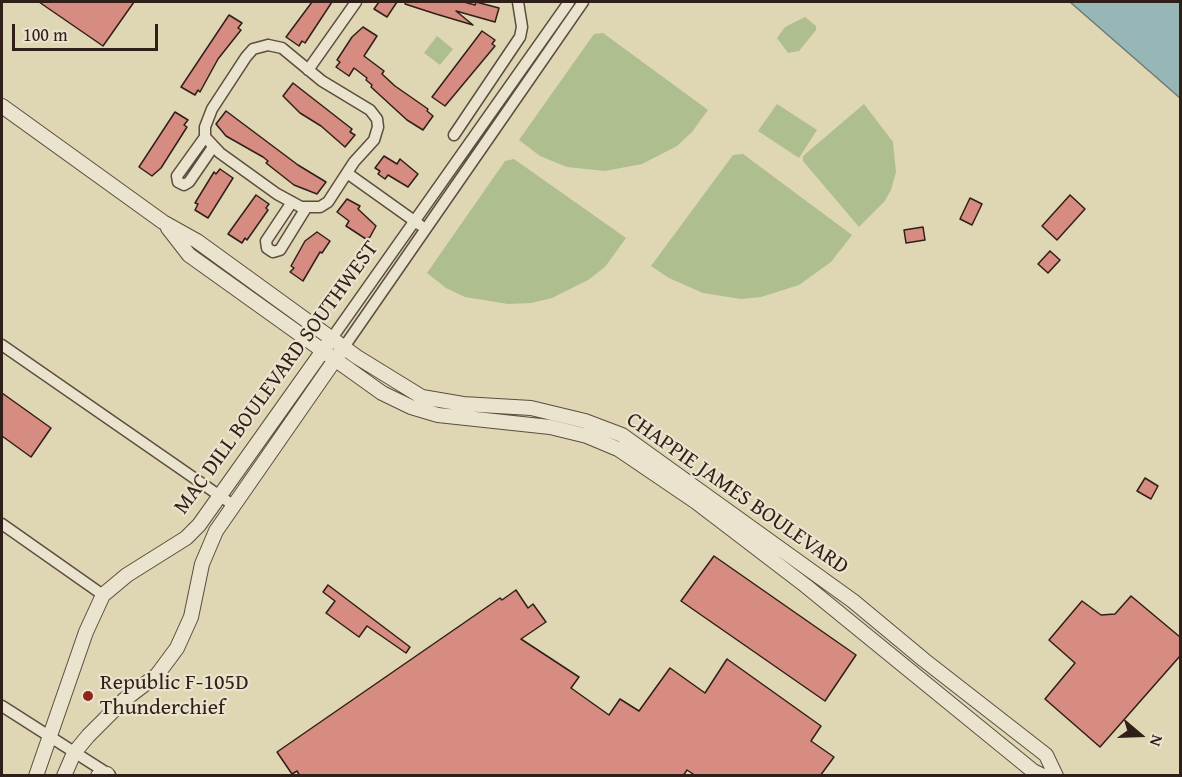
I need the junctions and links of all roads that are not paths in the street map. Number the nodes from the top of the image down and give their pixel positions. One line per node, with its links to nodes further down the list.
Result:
1 (356, 2): 5 (street)
2 (518, 2): 7 (street)
3 (569, 2): 13 (street, MAC DILL BOULEVARD SOUTHWEST)
4 (583, 2): 15 (street, MAC DILL BOULEVARD SOUTHWEST)
5 (308, 70): 8 (street); 10 (street)
6 (2, 106): 14 (street)
7 (454, 135)
8 (205, 136): 9 (street); 9 (street)
9 (213, 147): 11 (street)
10 (347, 173): 12 (street); 13 (street)
11 (292, 202): 12 (street); 12 (street)
12 (306, 208)
13 (416, 221): 15 (street); 16 (street, MAC DILL BOULEVARD SOUTHWEST)
14 (163, 222): 16 (street, CHAPPIE JAMES BOULEVARD); 19 (street, CHAPPIE JAMES BOULEVARD)
15 (425, 229): 18 (street, MAC DILL BOULEVARD SOUTHWEST)
16 (332, 338): 18 (street, CHAPPIE JAMES BOULEVARD); 19 (street, MAC DILL BOULEVARD SOUTHWEST)
17 (2, 345): 21 (street)
18 (344, 347): 20 (street, MAC DILL BOULEVARD SOUTHWEST); 32 (street, CHAPPIE JAMES BOULEVARD)
19 (322, 352): 20 (street, CHAPPIE JAMES BOULEVARD); 21 (street, MAC DILL BOULEVARD SOUTHWEST)
20 (335, 361): 22 (street, MAC DILL BOULEVARD SOUTHWEST); 31 (street, CHAPPIE JAMES BOULEVARD)
21 (220, 496): 22 (street); 24 (street, MAC DILL BOULEVARD SOUTHWEST)
22 (233, 505): 27 (street, MAC DILL BOULEVARD SOUTHWEST)
23 (2, 524): 24 (street)
24 (103, 595): 26 (street, MAC DILL BOULEVARD SOUTHWEST)
25 (2, 706): 26 (street)
26 (51, 738): 27 (street); 29 (street, MAC DILL BOULEVARD SOUTHWEST)
27 (74, 753): 28 (street); 30 (street, MAC DILL BOULEVARD SOUTHWEST)
28 (105, 775)
29 (36, 776)
30 (64, 776)
31 (1043, 776)
32 (1056, 776)

